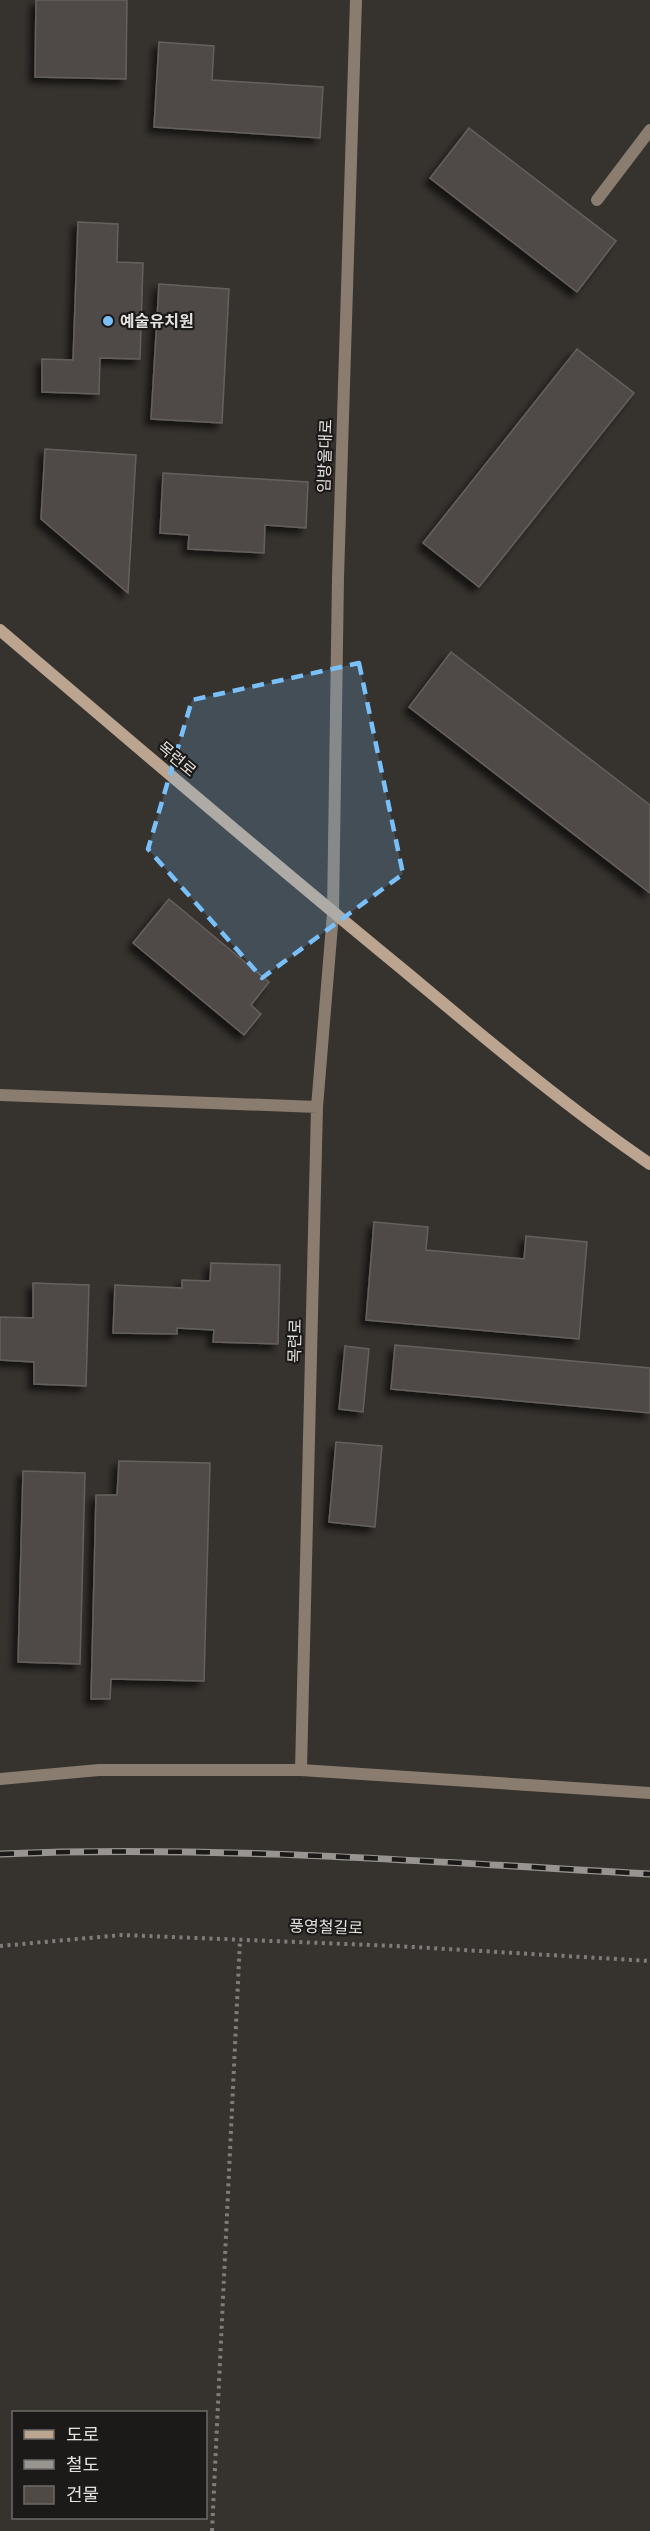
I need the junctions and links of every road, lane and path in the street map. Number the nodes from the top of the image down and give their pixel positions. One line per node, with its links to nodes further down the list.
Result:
1 (356, 0): 5 (street, 임방울대로)
2 (650, 130): 3 (street)
3 (597, 200)
4 (0, 630): 5 (main road, 목련로)
5 (333, 913): 7 (street, 목련로); 8 (main road, 목련로)
6 (0, 1095): 7 (street)
7 (317, 1107): 9 (street, 목련로)
8 (650, 1164)
9 (302, 1770): 10 (street); 11 (street)
10 (0, 1779)
11 (650, 1793)
12 (240, 1940): 13 (path, 풍영철길로); 14 (path, 풍영철길로); 15 (path)
13 (0, 1946)
14 (650, 1961)
15 (212, 2531)

